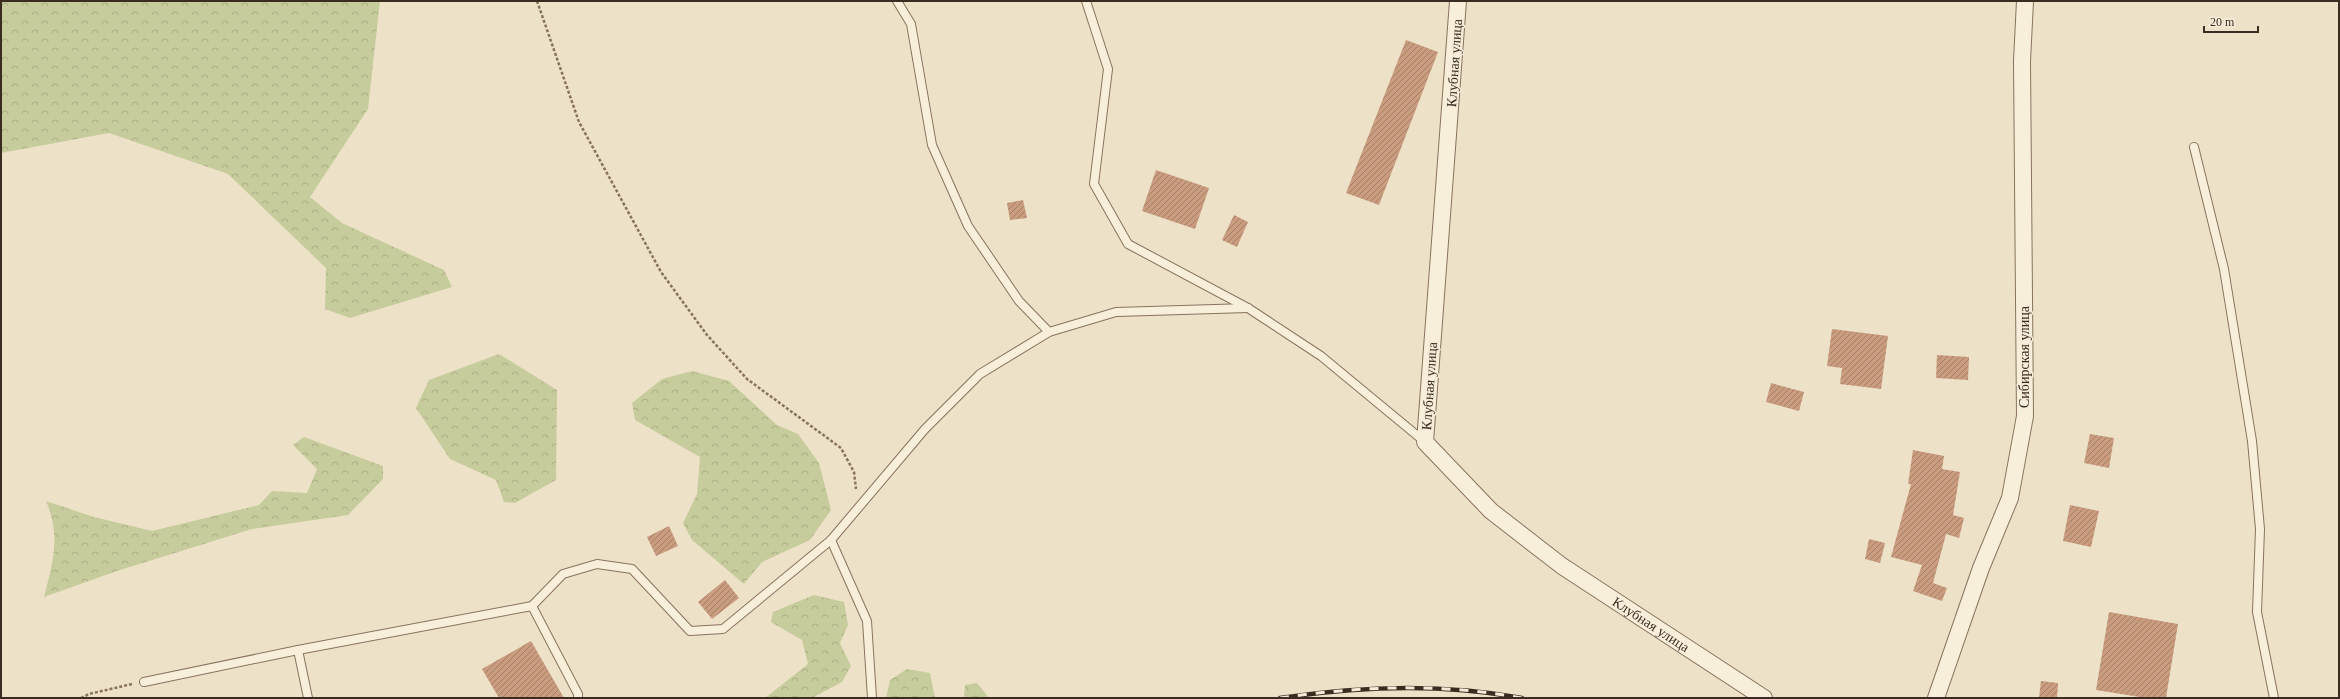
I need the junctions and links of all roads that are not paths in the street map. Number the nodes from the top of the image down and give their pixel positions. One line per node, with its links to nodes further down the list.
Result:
1 (897, 1): 7 (lane)
2 (1086, 1): 6 (lane)
3 (1458, 1): 8 (street, Клубная улица)
4 (2025, 1): 17 (street, Сибирская улица)
5 (2194, 147): 18 (lane)
6 (1248, 308): 7 (lane); 8 (lane)
7 (1049, 332): 9 (lane)
8 (1425, 442): 16 (street, Клубная улица)
9 (831, 540): 10 (lane); 15 (lane)
10 (532, 606): 11 (lane); 14 (lane)
11 (298, 650): 12 (lane); 13 (lane)
12 (144, 682)
13 (308, 698)
14 (578, 698)
15 (872, 698)
16 (1764, 698)
17 (1936, 698)
18 (2274, 698)

